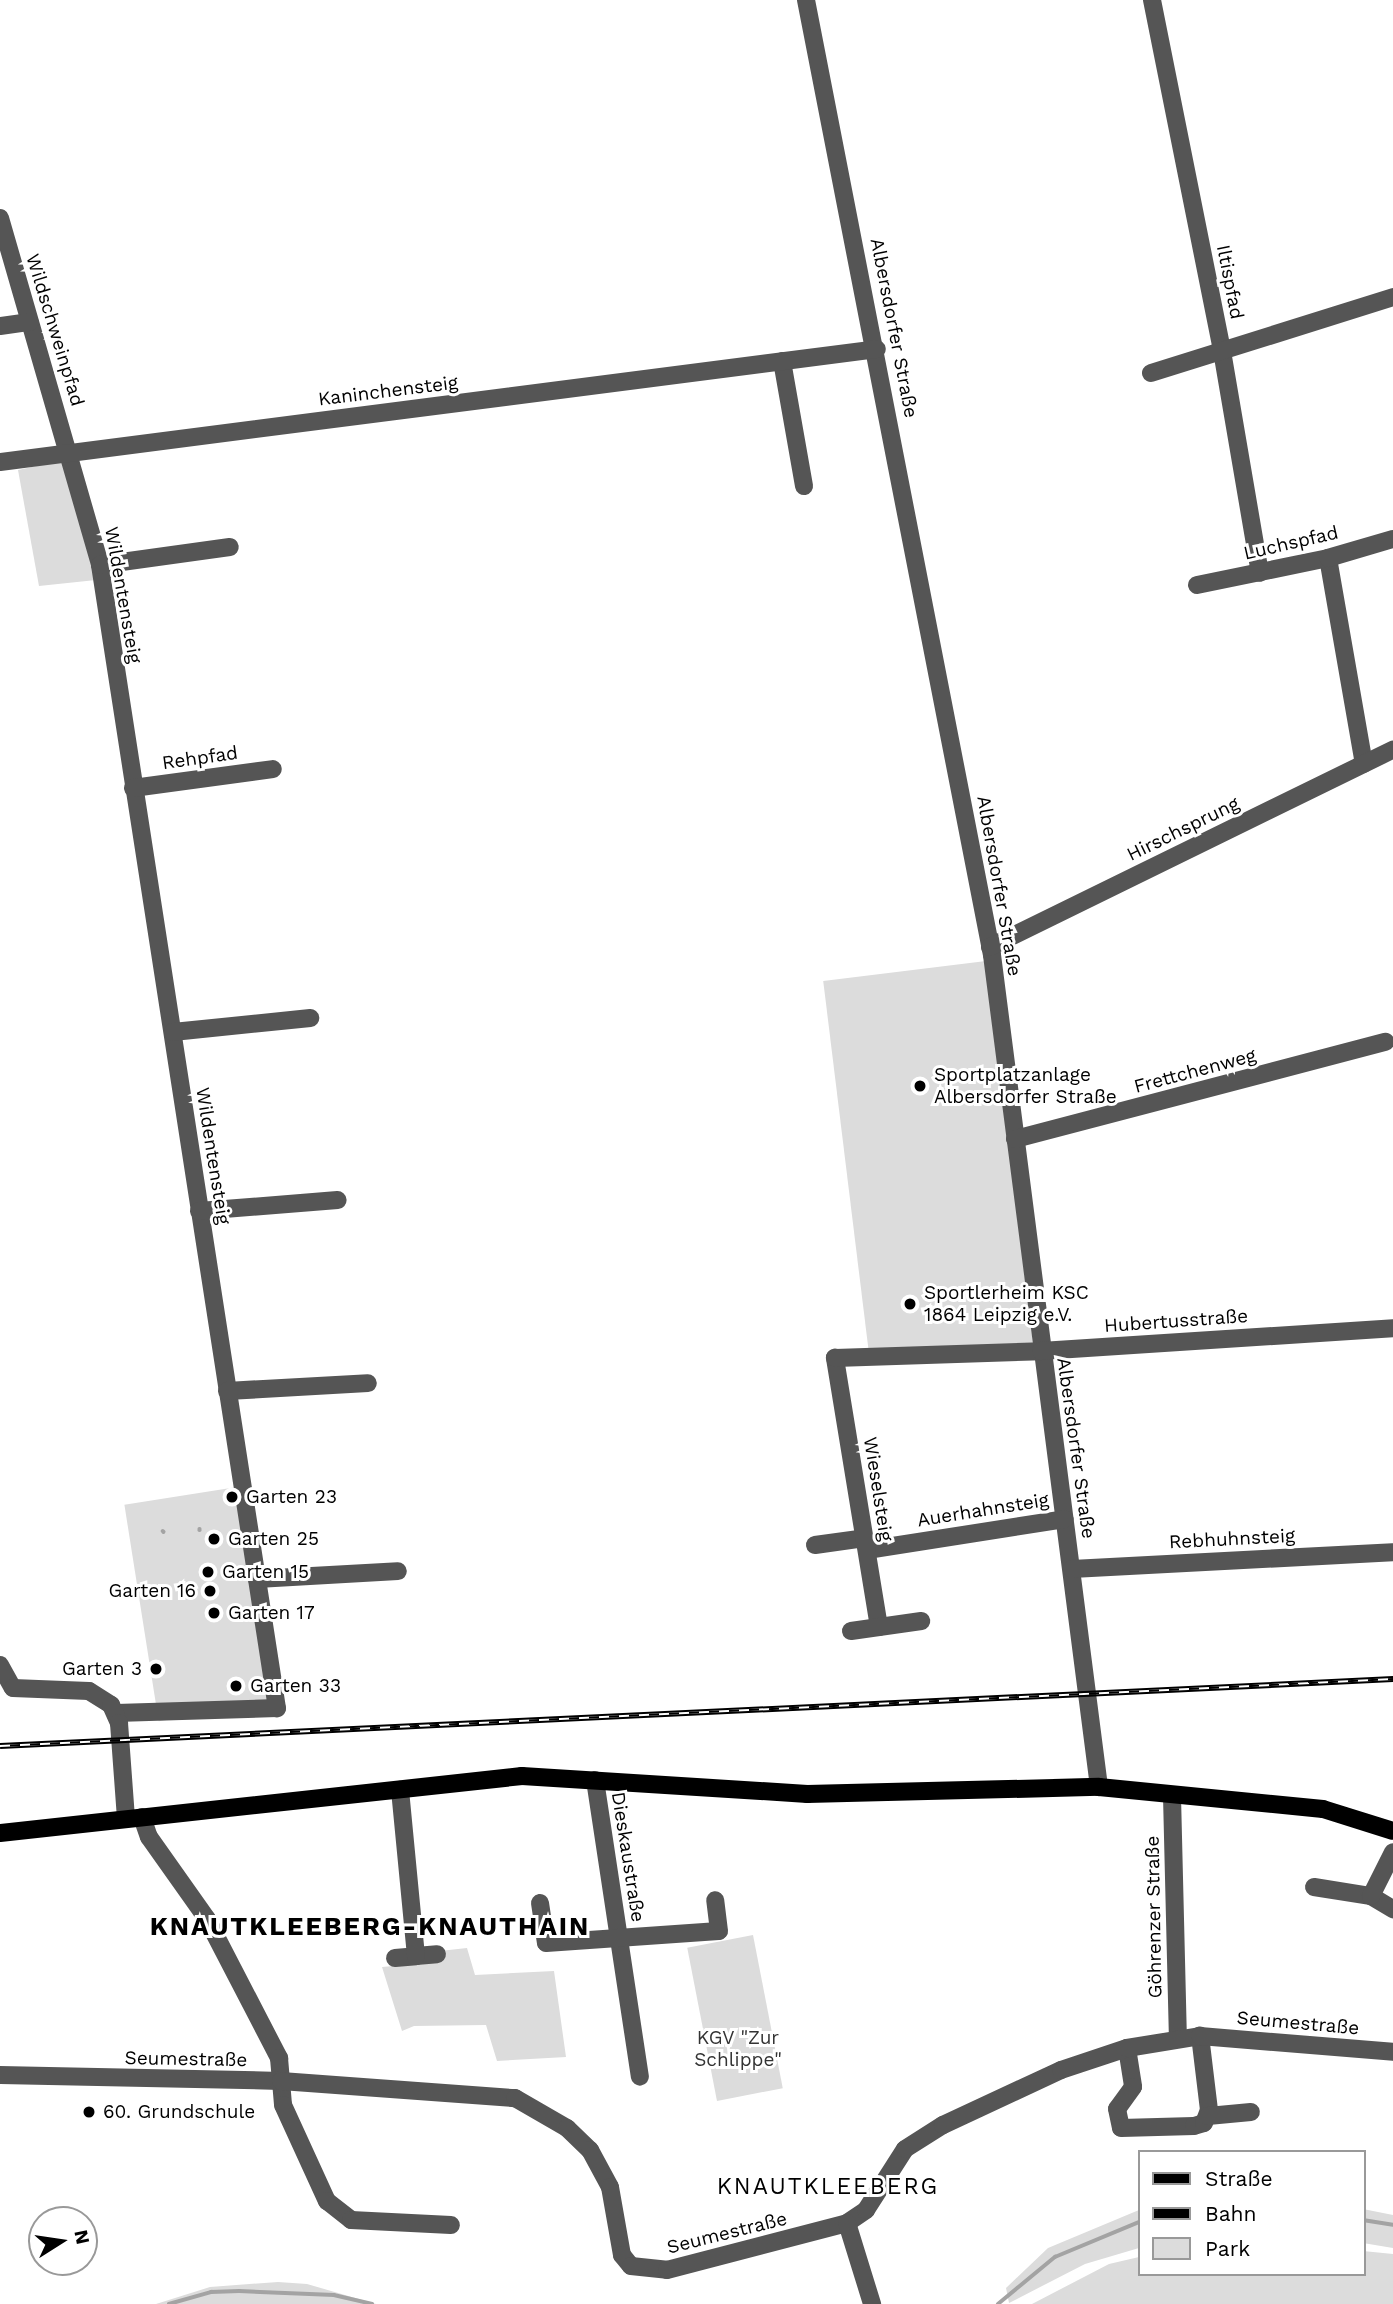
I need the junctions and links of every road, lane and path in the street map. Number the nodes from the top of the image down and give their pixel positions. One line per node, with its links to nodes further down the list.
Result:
1 (806, 0): 7 (street, Albersdorfer Straße)
2 (1152, 0): 8 (street, Iltispfad)
3 (0, 218): 5 (street, Wildschweinpfad)
4 (1393, 297): 8 (street)
5 (30, 322): 6 (street); 11 (street, Wildschweinpfad)
6 (0, 326)
7 (877, 349): 9 (street, Kaninchensteig); 24 (street, Albersdorfer Straße)
8 (1222, 351): 10 (street); 18 (street, Iltispfad)
9 (782, 361): 11 (street, Kaninchensteig); 13 (street)
10 (1151, 373)
11 (70, 453): 12 (street, Kaninchensteig); 17 (street, Wildentensteig)
12 (0, 462)
13 (804, 486)
14 (1393, 539): 16 (street, Luchspfad)
15 (230, 547): 17 (street)
16 (1328, 558): 18 (street, Luchspfad); 21 (street)
17 (100, 565): 23 (street, Wildentensteig)
18 (1260, 573): 19 (street, Luchspfad)
19 (1197, 585)
20 (1393, 750): 21 (street, Hirschsprung)
21 (1364, 764): 24 (street, Hirschsprung)
22 (273, 769): 23 (street, Rehpfad)
23 (133, 789): 26 (street, Wildentensteig)
24 (990, 947): 28 (street, Albersdorfer Straße)
25 (310, 1018): 26 (street)
26 (173, 1032): 30 (street, Wildentensteig)
27 (1385, 1042): 28 (street, Frettchenweg)
28 (1015, 1139): 32 (street, Albersdorfer Straße)
29 (338, 1200): 30 (street)
30 (200, 1211): 35 (street, Wildentensteig)
31 (1393, 1328): 32 (street, Hubertusstraße)
32 (1041, 1351): 33 (street, Hubertusstraße); 36 (street, Albersdorfer Straße)
33 (835, 1358): 37 (street, Wieselsteig)
34 (368, 1383): 35 (street)
35 (228, 1391): 42 (street, Wildentensteig)
36 (1065, 1519): 37 (street, Auerhahnsteig); 40 (street, Albersdorfer Straße)
37 (866, 1544): 38 (street, Auerhahnsteig); 44 (street, Wieselsteig)
38 (815, 1545)
39 (1393, 1552): 40 (street, Rebhuhnsteig)
40 (1072, 1569): 49 (street, Albersdorfer Straße)
41 (398, 1571): 42 (street)
42 (257, 1579): 47 (street, Wildentensteig)
43 (921, 1621): 44 (street)
44 (879, 1627): 45 (street)
45 (851, 1631)
46 (0, 1665): 47 (street)
47 (116, 1713): 52 (street)
48 (595, 1780): 49 (main road); 50 (main road); 61 (street, Dieskaustraße)
49 (1099, 1787): 51 (main road)
50 (400, 1790): 52 (main road); 63 (street)
51 (1171, 1796): 53 (main road); 66 (street, Göhrenzer Straße)
52 (134, 1818): 54 (main road); 71 (street)
53 (1393, 1831)
54 (0, 1833)
55 (1393, 1852): 57 (street)
56 (1314, 1887): 57 (street)
57 (1371, 1896): 60 (street)
58 (715, 1900): 61 (street, Dieskaustraße)
59 (540, 1903): 61 (street, Dieskaustraße)
60 (1393, 1909)
61 (619, 1940): 70 (street, Dieskaustraße)
62 (437, 1954): 63 (street)
63 (416, 1956): 64 (street)
64 (395, 1958)
65 (1200, 2036): 66 (street, Seumestraße); 68 (street, Seumestraße); 73 (street)
66 (1178, 2037): 67 (street, Seumestraße)
67 (1127, 2048): 73 (street); 74 (street, Seumestraße)
68 (1393, 2052)
69 (0, 2075): 71 (street, Seumestraße)
70 (640, 2077)
71 (281, 2081): 74 (street, Seumestraße); 75 (street)
72 (1251, 2112): 73 (street)
73 (1208, 2116)
74 (847, 2223): 76 (street)
75 (451, 2225)
76 (872, 2304)

